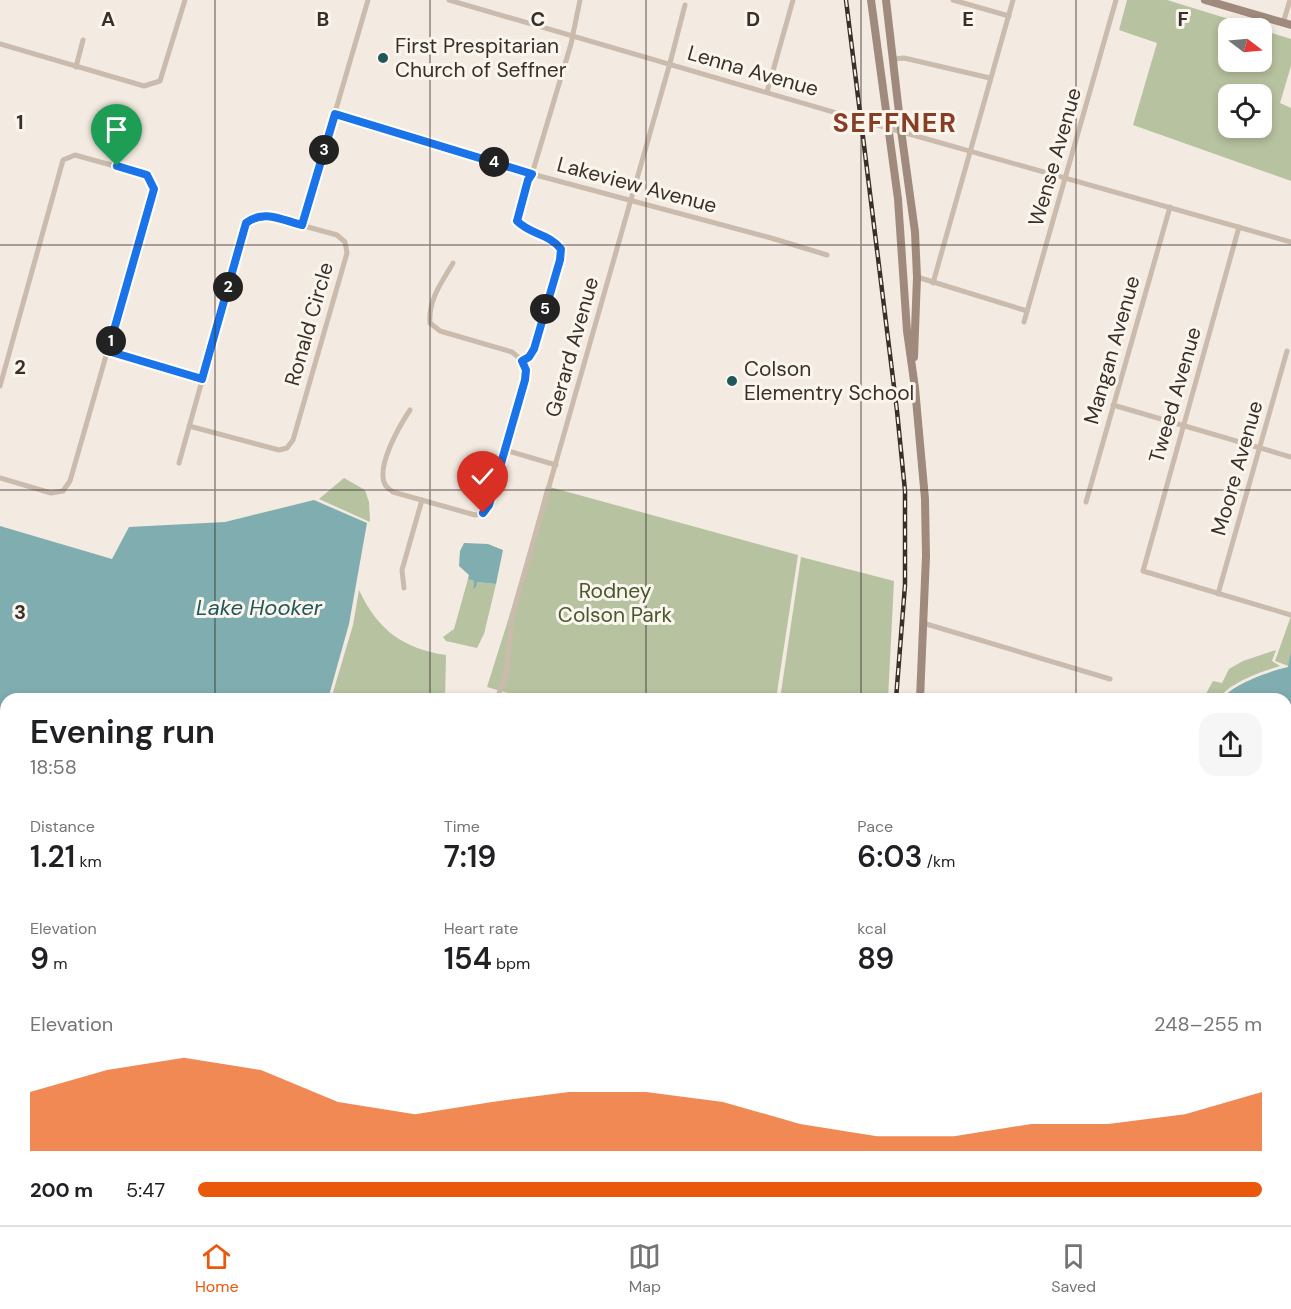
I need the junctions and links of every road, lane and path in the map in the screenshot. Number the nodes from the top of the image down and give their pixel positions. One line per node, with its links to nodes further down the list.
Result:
1 (185, 0): 23 (street)
2 (368, 0): 26 (street)
3 (449, 0): 15 (street, Lenna Avenue)
4 (474, 0): 15 (street)
5 (580, 0): 18 (street)
6 (793, 0): 25 (street)
7 (871, 0): 27 (main road)
8 (886, 0): 21 (main road)
9 (953, 0): 16 (street)
10 (1013, 0): 16 (street)
11 (1116, 0): 31 (street, Wense Avenue)
12 (1205, 0): 17 (main road)
13 (1290, 0): 17 (street)
14 (685, 5): 22 (street, Gerard Avenue)
15 (472, 7): 18 (street, Lenna Avenue)
16 (1009, 16): 24 (street)
17 (1287, 24)
18 (573, 36): 22 (street, Lenna Avenue); 30 (street)
19 (83, 40): 23 (street)
20 (0, 44): 23 (street)
21 (894, 59): 24 (street); 28 (main road)
22 (670, 63): 25 (street, Lenna Avenue); 32 (street, Gerard Avenue)
23 (76, 67)
24 (990, 78): 29 (street)
25 (767, 92): 27 (street, Lenna Avenue)
26 (335, 114): 30 (street, Lakeview Avenue); 34 (street)
27 (888, 128): 28 (street, Lenna Avenue); 48 (main road)
28 (901, 130): 29 (street, Lenna Avenue); 39 (main road)
29 (970, 151): 31 (street, Lenna Avenue); 40 (street)
30 (532, 174): 32 (street, Lakeview Avenue); 45 (street)
31 (1067, 178): 33 (street, Lenna Avenue); 41 (street, Wense Avenue)
32 (630, 202): 37 (street, Lakeview Avenue); 57 (street, Gerard Avenue)
33 (1170, 207): 35 (street, Lenna Avenue); 49 (street, Mangan Avenue)
34 (302, 225): 46 (street, Ronald Circle); 51 (street, Ronald Circle)
35 (1239, 227): 36 (street, Lenna Avenue); 52 (street, Tweed Avenue)
36 (1291, 242)
37 (827, 255)
38 (453, 263): 45 (street)
39 (917, 277): 40 (street); 48 (main road)
40 (933, 283): 41 (street)
41 (1027, 311): 42 (street, Wense Avenue)
42 (1024, 322)
43 (108, 351): 46 (street); 47 (street); 58 (street)
44 (1287, 351): 53 (street, Moore Avenue)
45 (522, 361): 54 (street)
46 (202, 379): 51 (street, Ronald Circle)
47 (0, 386)
48 (915, 388): 64 (main road)
49 (1113, 405): 52 (street); 60 (street, Mangan Avenue)
50 (410, 410): 59 (street)
51 (189, 426): 56 (street, Ronald Circle)
52 (1183, 427): 53 (street); 62 (street, Tweed Avenue)
53 (1258, 449): 55 (street); 62 (street, Moore Avenue)
54 (505, 450): 57 (street); 59 (street)
55 (1291, 457)
56 (179, 463)
57 (556, 465): 66 (street, Gerard Avenue)
58 (0, 478)
59 (422, 500): 61 (street)
60 (1086, 502)
61 (404, 588)
62 (1218, 594): 63 (street)
63 (1291, 615)
64 (923, 622): 65 (street); 67 (main road)
65 (1110, 680)
66 (499, 693)
67 (920, 693)

